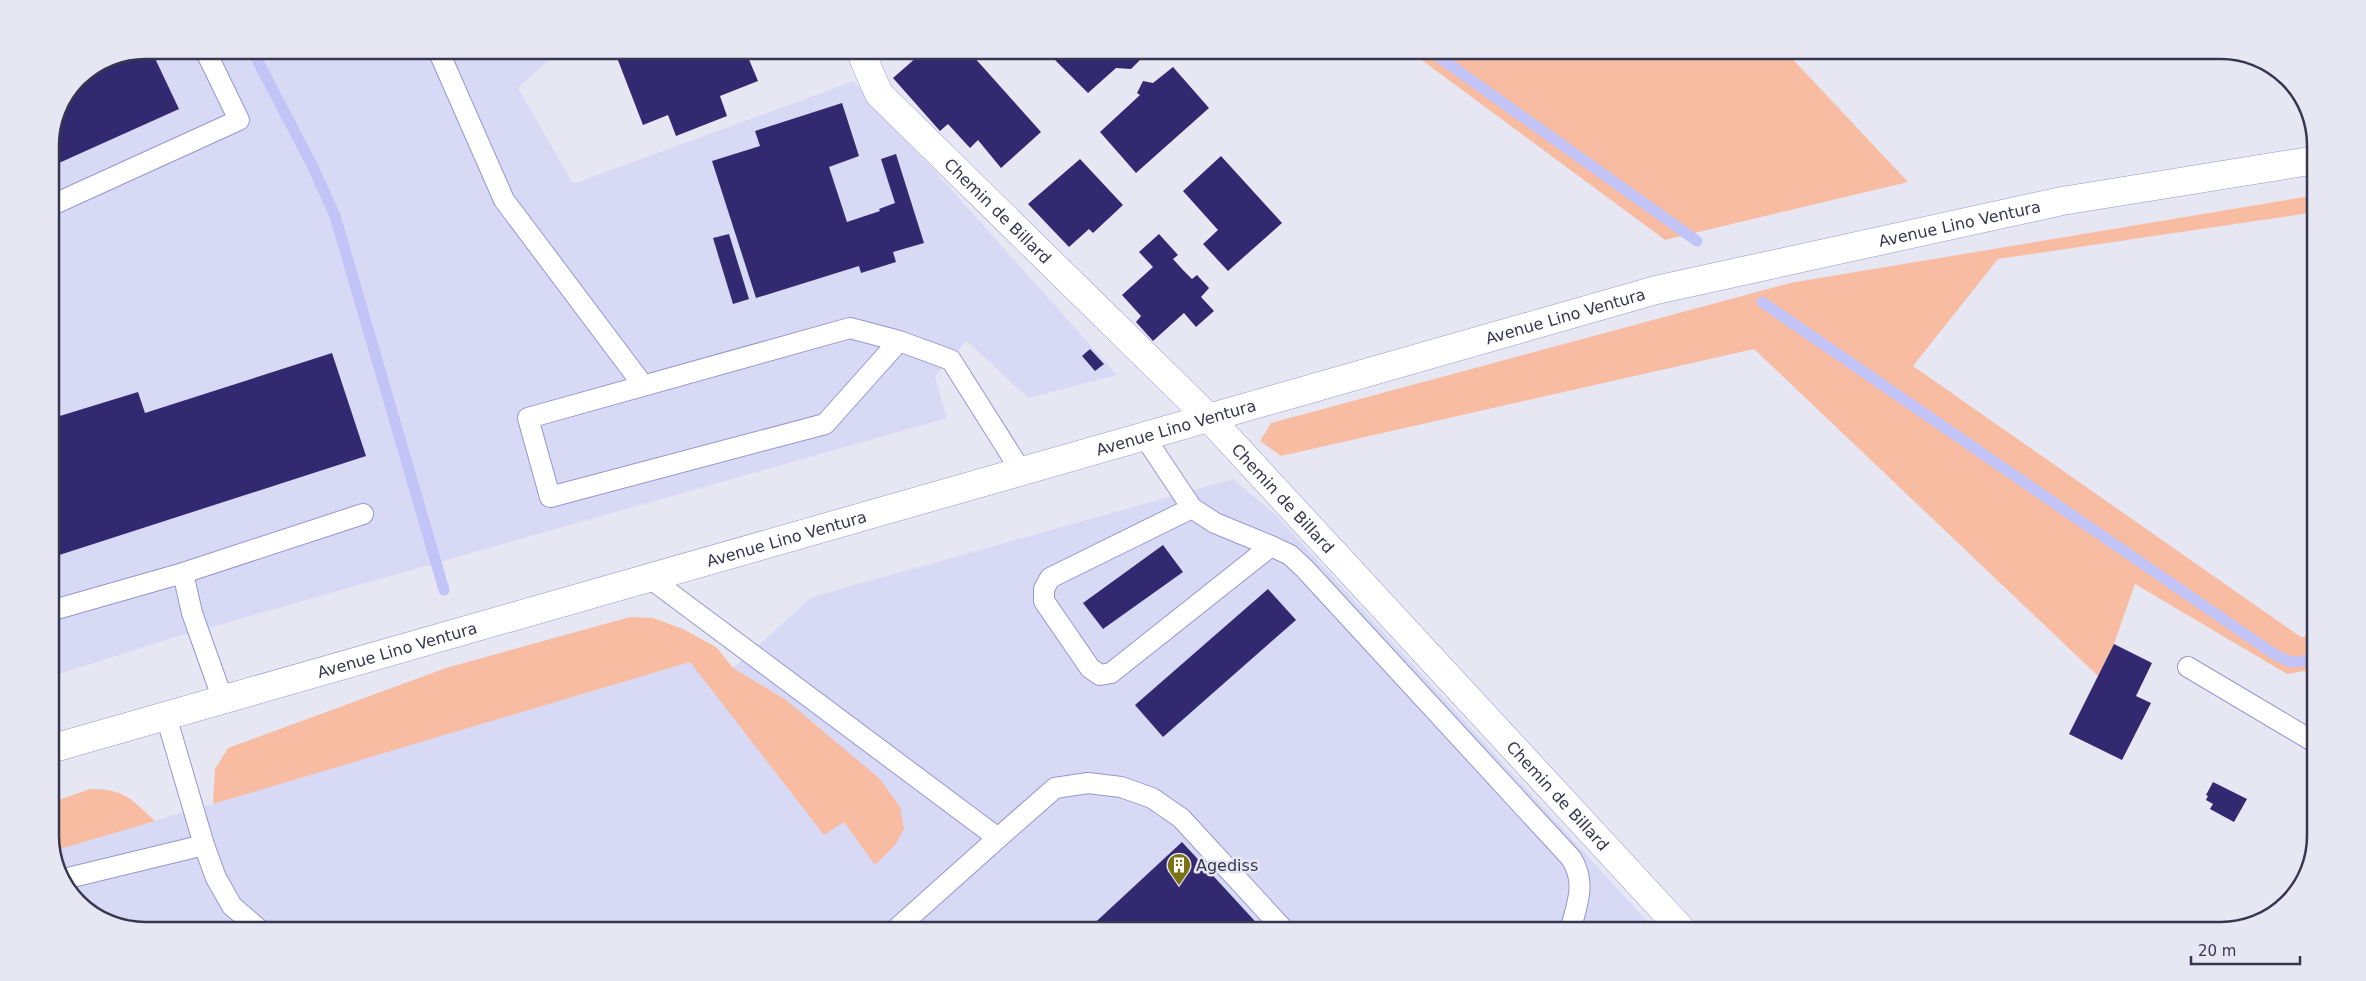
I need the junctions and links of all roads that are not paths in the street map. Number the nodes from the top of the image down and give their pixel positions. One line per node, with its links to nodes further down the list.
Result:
1 (210, 59): 5 (lane)
2 (442, 59): 7 (lane)
3 (864, 59): 8 (main road, Chemin de Billard)
4 (2307, 161): 8 (main road, Avenue Lino Ventura)
5 (59, 202)
6 (900, 342): 7 (lane); 7 (lane); 10 (lane)
7 (643, 386)
8 (1209, 418): 9 (main road, Avenue Lino Ventura); 29 (main road, Chemin de Billard)
9 (1144, 436): 10 (main road, Avenue Lino Ventura); 11 (lane)
10 (1021, 471): 15 (main road, Avenue Lino Ventura)
11 (1192, 508): 13 (lane); 13 (lane)
12 (363, 514): 14 (lane)
13 (1271, 546): 28 (lane)
14 (183, 573): 16 (lane); 18 (lane)
15 (647, 576): 18 (main road, Avenue Lino Ventura); 22 (lane)
16 (59, 608)
17 (2188, 668): 20 (lane)
18 (223, 700): 19 (main road, Avenue Lino Ventura)
19 (166, 716): 21 (main road, Avenue Lino Ventura); 23 (lane)
20 (2307, 738)
21 (59, 746)
22 (998, 838): 26 (lane); 27 (lane)
23 (204, 845): 24 (lane); 25 (lane)
24 (69, 878)
25 (251, 922)
26 (910, 922)
27 (1277, 922)
28 (1572, 922)
29 (1675, 922)

